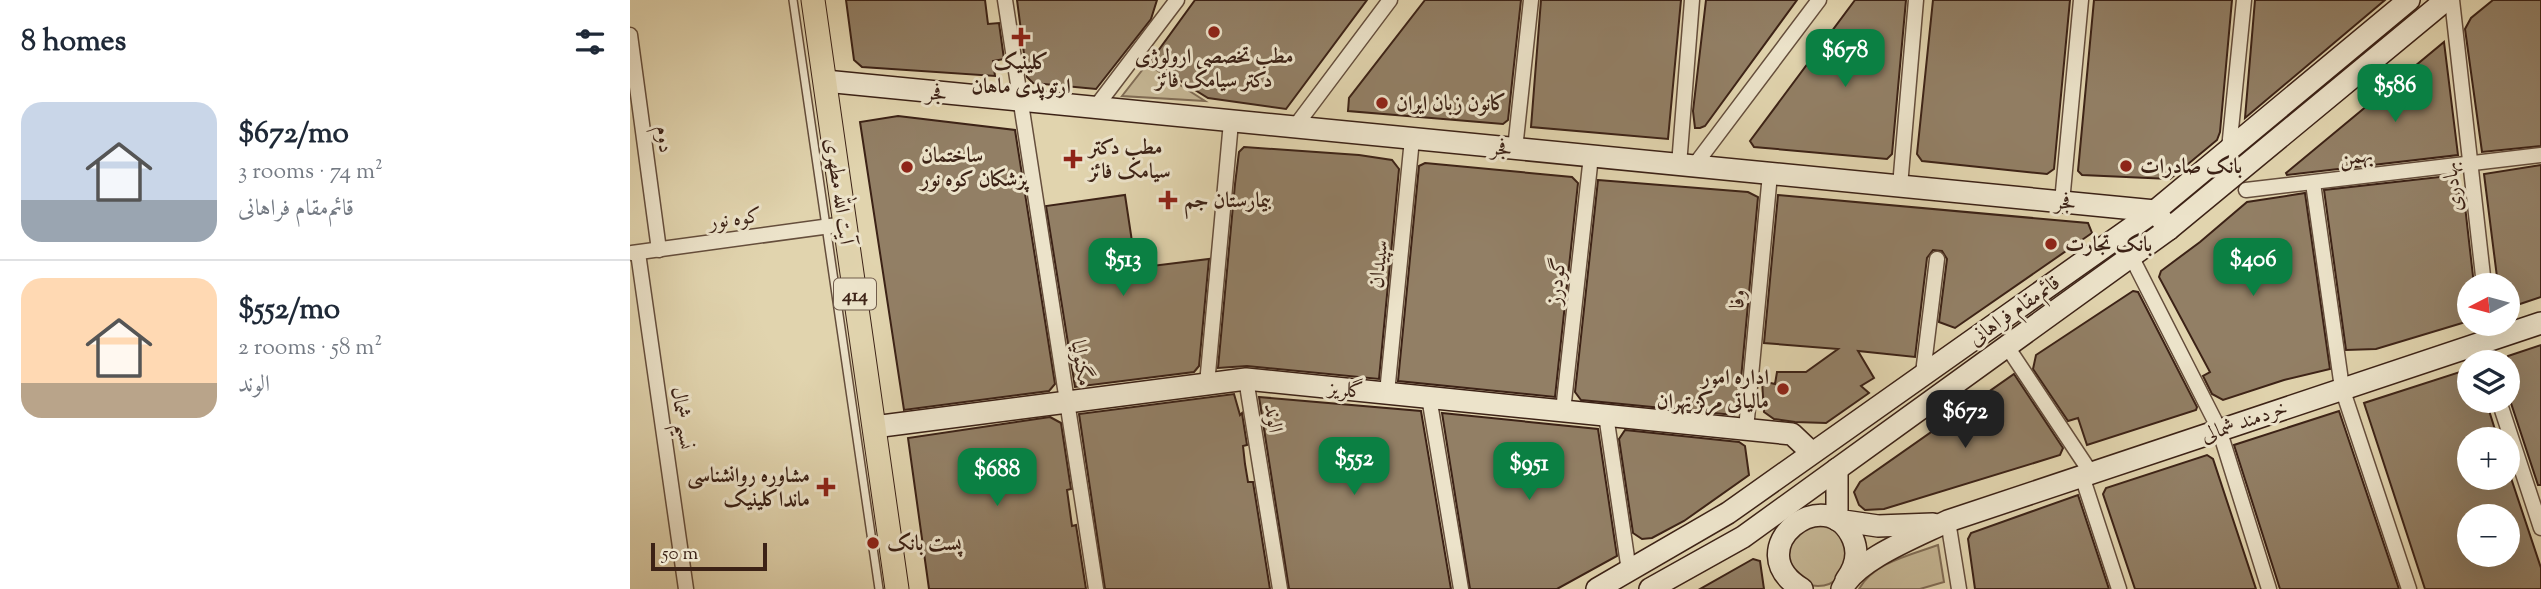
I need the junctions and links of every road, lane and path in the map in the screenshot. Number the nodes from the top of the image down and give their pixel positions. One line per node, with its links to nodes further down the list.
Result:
1 (793, 0): 36 (lane)
2 (813, 0): 18 (main road, آیت الله مطهری / 414)
3 (1005, 0): 19 (street, مگنولیا)
4 (1163, 0): 16 (street)
5 (1177, 0): 16 (street)
6 (1390, 0): 22 (street)
7 (1531, 0): 24 (street)
8 (1692, 0): 29 (street)
9 (1819, 0): 29 (street)
10 (1916, 0): 32 (street)
11 (2081, 0): 34 (street)
12 (2244, 0): 25 (street)
13 (2409, 0): 25 (street, قائم‌مقام فراهانی)
14 (2446, 0): 37 (street, قائم‌مقام فراهانی)
15 (2452, 0): 28 (street, بهادری)
16 (1165, 16): 20 (street)
17 (630, 35): 38 (street, دوم)
18 (825, 81): 19 (street, فجر); 36 (main road, آیت الله مطهری / 414)
19 (1019, 101): 20 (street, فجر); 53 (street, مگنولیا)
20 (1095, 108): 21 (street, فجر)
21 (1231, 121): 22 (street, فجر); 49 (street)
22 (1294, 128): 23 (street, فجر)
23 (1412, 139): 24 (street, فجر); 51 (street, سپیدان)
24 (1515, 149): 27 (street, فجر)
25 (2229, 149): 35 (street, قائم‌مقام فراهانی)
26 (2541, 155): 28 (street, بهمن)
27 (1591, 156): 29 (street, فجر); 54 (street, گودرز)
28 (2470, 164): 31 (street, بهمن); 42 (street, بهادری)
29 (1686, 165): 30 (street, فجر)
30 (1770, 174): 32 (street, فجر); 58 (street, وفا)
31 (2313, 183): 33 (street, بهمن); 50 (street)
32 (1899, 186): 34 (street, فجر)
33 (2246, 190)
34 (2062, 202): 35 (street, فجر)
35 (2155, 211): 37 (street); 47 (street, قائم‌مقام فراهانی)
36 (836, 225): 38 (street, کوه نور); 57 (main road, آیت الله مطهری / 414); 72 (lane)
37 (2169, 229): 40 (street, قائم‌مقام فراهانی)
38 (659, 250): 39 (street, کوه نور)
39 (634, 253): 71 (street, نسیم شمال)
40 (2132, 256): 46 (street, قائم‌مقام فراهانی); 59 (street)
41 (1937, 259): 47 (street)
42 (2483, 273)
43 (2541, 323): 44 (street, خردمند شمالی)
44 (2520, 327)
45 (2481, 336): 50 (street, خردمند شمالی)
46 (2008, 348): 61 (street, قائم‌مقام فراهانی); 62 (street)
47 (1923, 373): 60 (street, قائم‌مقام فراهانی)
48 (1246, 379): 49 (street, گلریز); 51 (street, گلریز); 75 (street, الوند)
49 (1207, 384): 53 (street, گلریز)
50 (2342, 388): 59 (street, خردمند شمالی); 84 (street)
51 (1387, 393): 52 (street, گلریز)
52 (1429, 397): 54 (street, گلریز); 76 (street)
53 (1067, 401): 57 (street, گلریز); 74 (street, مگنولیا)
54 (1563, 411): 56 (street, گلریز)
55 (2503, 413): 67 (street)
56 (1606, 415): 58 (street, گلریز); 69 (street)
57 (874, 427): 73 (main road, آیت الله مطهری / 414)
58 (1746, 429): 60 (street, گلریز)
59 (2219, 429): 62 (street, خردمند شمالی); 83 (street)
60 (1811, 452): 63 (street, قائم‌مقام فراهانی)
61 (1837, 469): 64 (street, قائم‌مقام فراهانی); 65 (street)
62 (2087, 474): 66 (street, خردمند شمالی); 82 (street)
63 (1763, 487): 64 (street); 69 (street, قائم‌مقام فراهانی)
64 (1777, 512): 68 (street); 78 (street, قائم‌مقام فراهانی)
65 (1837, 520): 66 (street, خردمند شمالی); 68 (street, خردمند شمالی); 70 (street)
66 (1948, 521): 70 (street, خردمند شمالی); 81 (street)
67 (2541, 528)
68 (1780, 556): 79 (street); 80 (street)
69 (1629, 571): 77 (street, قائم‌مقام فراهانی)
70 (1841, 586)
71 (686, 589)
72 (879, 589)
73 (897, 589)
74 (1096, 589)
75 (1280, 589)
76 (1461, 589)
77 (1597, 589)
78 (1650, 589)
79 (1784, 589)
80 (1802, 589)
81 (1959, 589)
82 (2119, 589)
83 (2269, 589)
84 (2409, 589)

